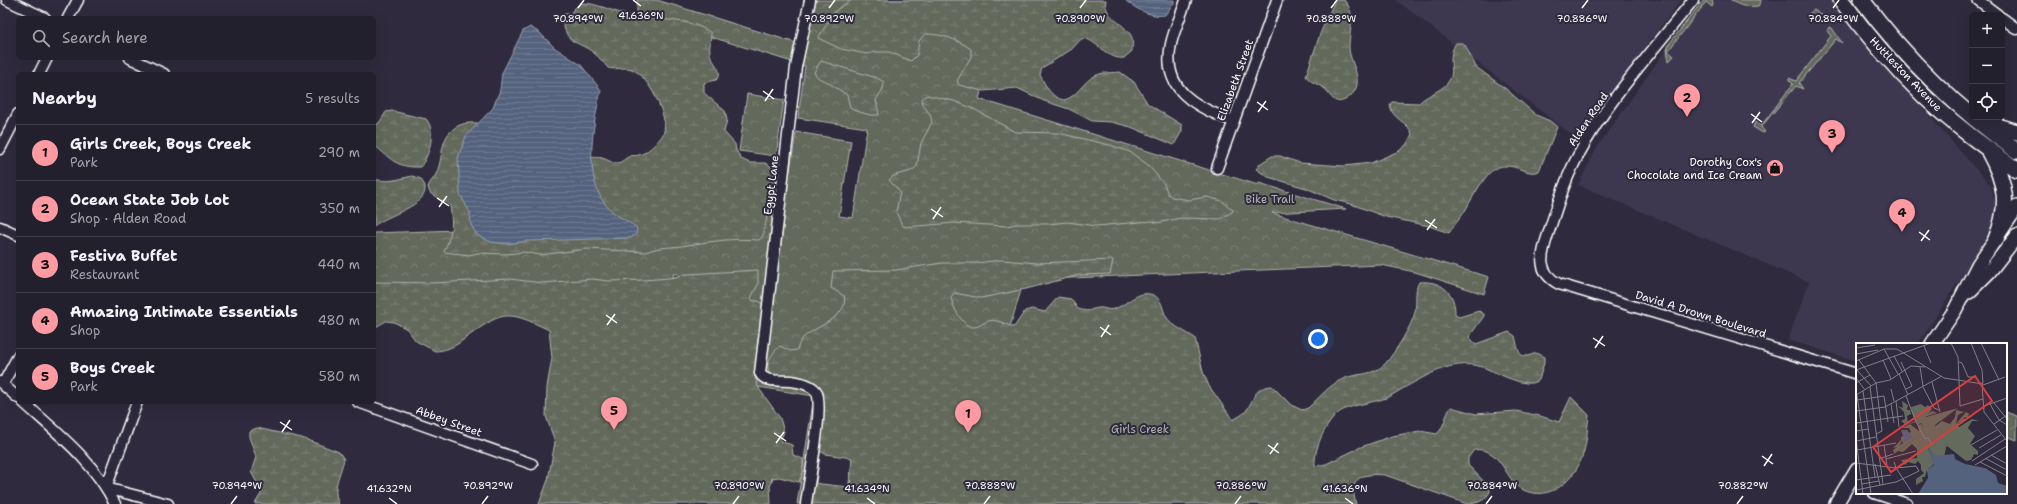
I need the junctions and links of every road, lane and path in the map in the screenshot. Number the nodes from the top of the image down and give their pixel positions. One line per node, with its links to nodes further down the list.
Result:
1 (7, 0): 11 (street)
2 (78, 0): 12 (street)
3 (810, 0): 53 (street, Egypt Lane)
4 (1186, 0): 23 (street)
5 (1277, 0): 23 (street, Elizabeth Street)
6 (1693, 0): 36 (street, Alden Road)
7 (1841, 0): 25 (highway, Huttleston Avenue)
8 (1862, 0): 19 (highway, Huttleston Avenue)
9 (1978, 0): 10 (street)
10 (1994, 12)
11 (41, 16)
12 (69, 16)
13 (2005, 20): 14 (street)
14 (2017, 29)
15 (46, 60): 17 (street)
16 (134, 60): 18 (street)
17 (40, 72)
18 (160, 72)
19 (1935, 85): 20 (highway); 27 (highway, Huttleston Avenue)
20 (1969, 107)
21 (16, 118): 26 (street)
22 (1989, 120): 24 (highway)
23 (1233, 121): 28 (street, Elizabeth Street)
24 (2017, 132)
25 (1987, 148): 29 (highway, Huttleston Avenue); 34 (highway)
26 (0, 149)
27 (2017, 151)
28 (1217, 168)
29 (2017, 170)
30 (2017, 207): 34 (main road)
31 (0, 227): 32 (street)
32 (16, 234)
33 (2017, 236): 35 (main road)
34 (1996, 238): 37 (main road)
35 (2013, 245): 37 (main road)
36 (1544, 269): 40 (street, David A Drown Boulevard)
37 (1961, 300): 38 (main road)
38 (1933, 343)
39 (16, 359): 41 (street)
40 (1856, 374)
41 (1, 383): 42 (street)
42 (16, 396)
43 (25, 404): 49 (street)
44 (136, 404): 49 (street)
45 (364, 404): 46 (street, Abbey Street)
46 (532, 464)
47 (1856, 472): 48 (main road)
48 (1853, 484): 54 (main road)
49 (106, 488): 51 (street); 52 (street)
50 (1877, 494): 55 (street)
51 (114, 504)
52 (168, 504)
53 (806, 504)
54 (1836, 504)
55 (1907, 504)

